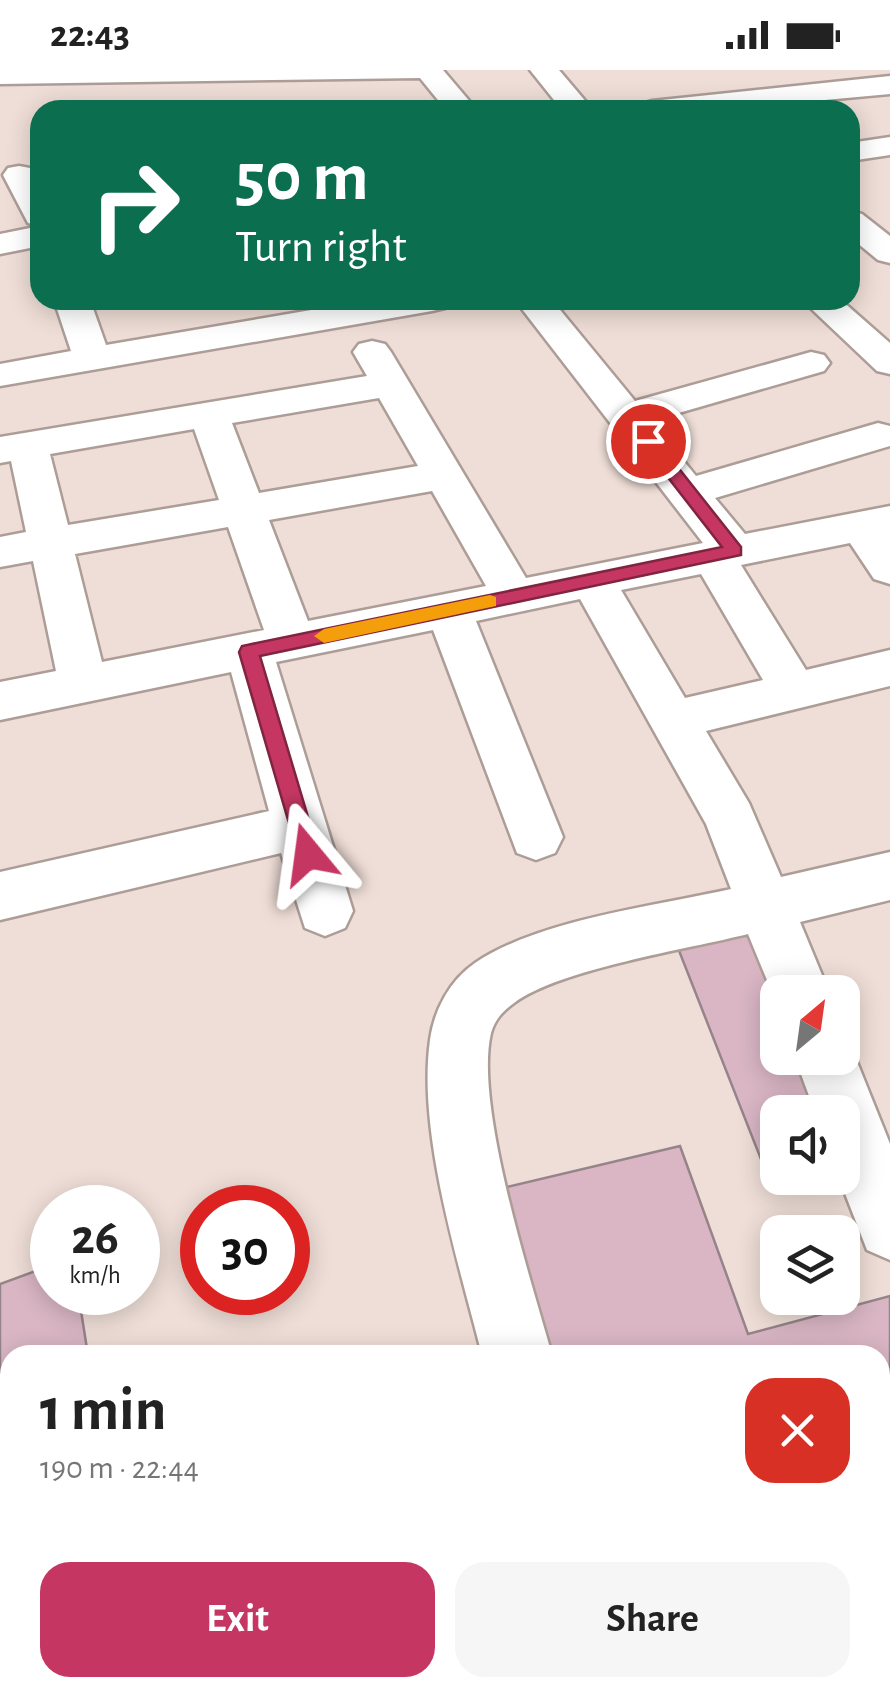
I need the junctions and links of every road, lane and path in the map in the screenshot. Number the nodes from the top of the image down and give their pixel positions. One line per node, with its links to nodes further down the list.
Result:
1 (428, 70): 3 (street); 6 (street)
2 (544, 70): 7 (street)
3 (0, 76)
4 (672, 79): 8 (street)
5 (890, 85): 9 (street)
6 (454, 100)
7 (570, 100)
8 (695, 100)
9 (755, 100)
10 (890, 146): 11 (street)
11 (860, 150)
12 (890, 210): 13 (street)
13 (860, 216)
14 (860, 227): 17 (street)
15 (30, 238): 16 (street)
16 (0, 244)
17 (890, 253)
18 (75, 310): 24 (street)
19 (377, 310): 23 (street)
20 (541, 310): 30 (street)
21 (831, 310): 26 (street)
22 (282, 313): 23 (street); 24 (street)
23 (350, 315): 28 (street)
24 (92, 359): 27 (street)
25 (812, 363): 30 (street)
26 (890, 363)
27 (0, 375)
28 (391, 384): 29 (street); 33 (street)
29 (209, 415): 32 (street); 35 (street)
30 (628, 415): 34 (street)
31 (878, 436): 34 (street)
32 (14, 448): 37 (street)
33 (444, 475): 35 (street); 42 (street)
34 (688, 492): 39 (street)
35 (243, 509): 37 (street); 44 (street)
36 (875, 523): 39 (street); 40 (street)
37 (50, 542): 38 (street); 46 (street)
38 (0, 552)
39 (724, 553): 41 (street); 47 (street)
40 (890, 568)
41 (592, 580): 42 (street); 49 (street)
42 (515, 596): 43 (street)
43 (449, 610): 44 (street); 51 (street)
44 (271, 647): 46 (street); 50 (street)
45 (890, 668): 47 (street)
46 (83, 684): 48 (street)
47 (794, 691): 49 (street)
48 (0, 701)
49 (673, 720): 54 (street)
50 (300, 826): 53 (street); 55 (street)
51 (536, 837)
52 (890, 876): 54 (street)
53 (0, 896)
54 (767, 903): 56 (street); 60 (street)
55 (325, 911)
56 (794, 975)
57 (837, 1075): 58 (street)
58 (869, 1117): 59 (street)
59 (890, 1227)
60 (514, 1345)

